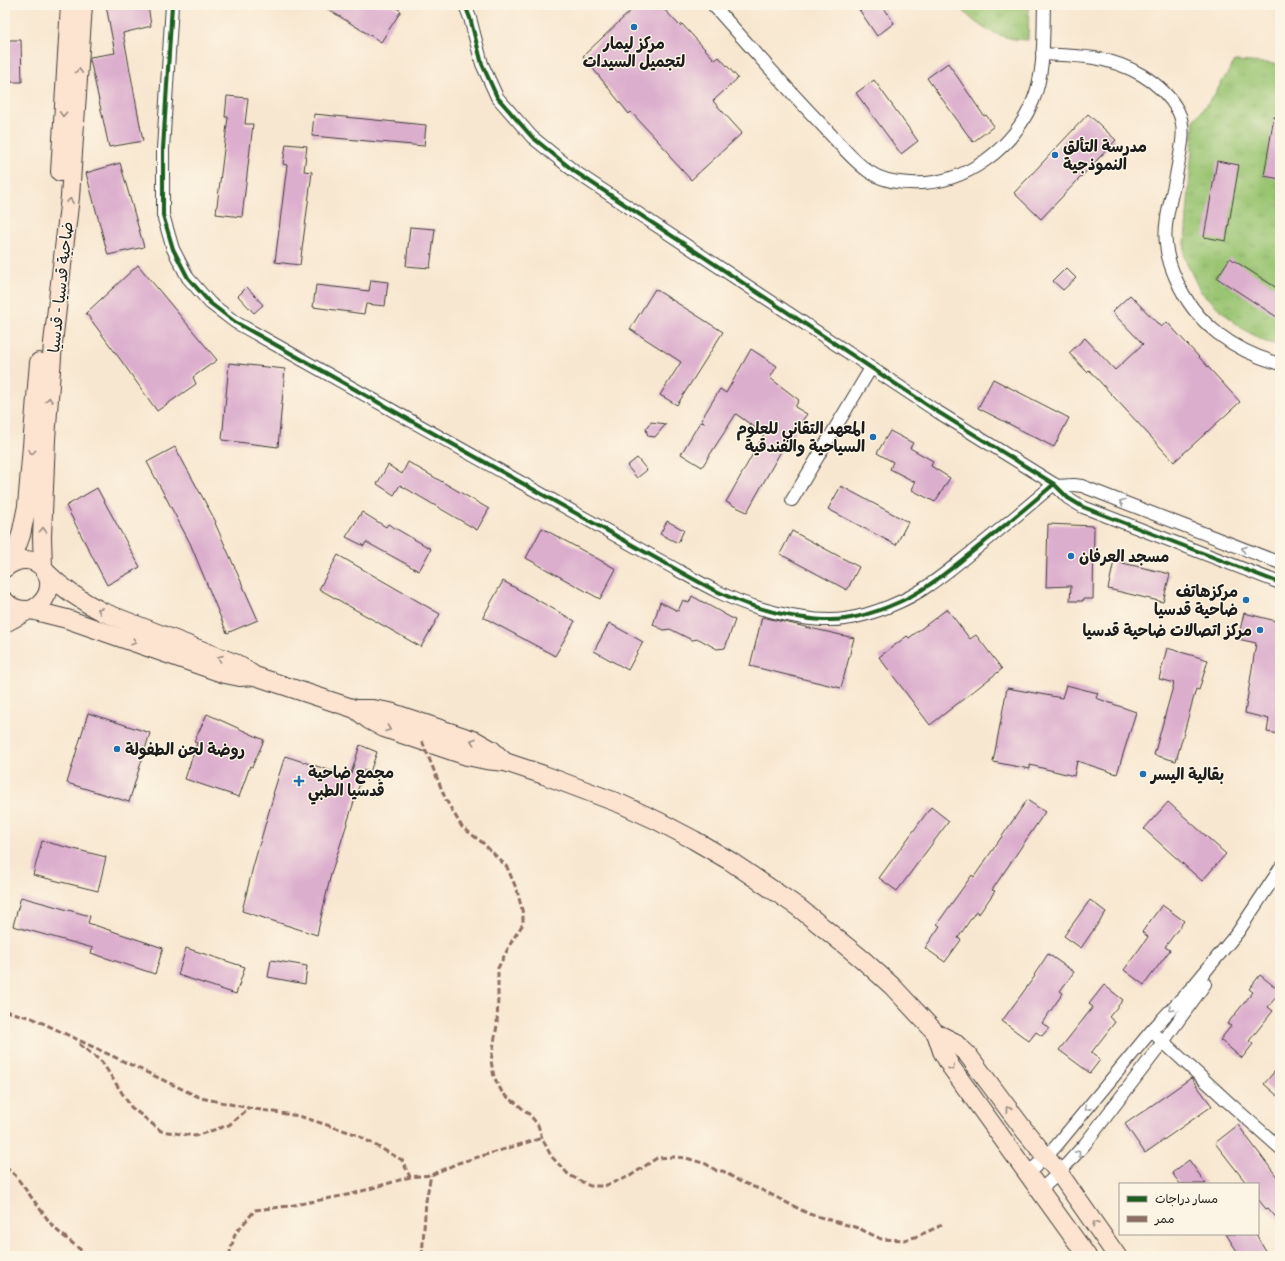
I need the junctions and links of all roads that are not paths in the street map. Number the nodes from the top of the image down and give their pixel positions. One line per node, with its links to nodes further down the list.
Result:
1 (70, 5): 15 (main road, ضاحية قدسيا - قدسيا, one-way to 15)
2 (83, 5): 16 (main road, ضاحية قدسيا - قدسيا, one-way to 2)
3 (172, 5): 12 (street)
4 (465, 5): 8 (street)
5 (472, 5): 8 (street)
6 (713, 5): 9 (street)
7 (1044, 5): 9 (street)
8 (470, 18): 11 (street)
9 (1042, 54): 10 (street)
10 (1280, 364)
11 (871, 368): 12 (street); 13 (street)
12 (1055, 485): 14 (street, one-way to 12); 17 (street)
13 (792, 500)
14 (1280, 563)
15 (8, 566): 16 (main road)
16 (45, 570): 19 (main road, ضاحية قدسيا - قدسيا); 21 (main road, one-way to 16)
17 (1280, 583)
18 (5, 601): 19 (main road)
19 (30, 610): 20 (main road, ضاحية قدسيا - قدسيا); 21 (main road, one-way to 21)
20 (5, 623)
21 (254, 676): 26 (main road)
22 (1280, 868): 24 (street)
23 (1280, 884): 24 (street)
24 (1240, 934): 25 (street, one-way to 25); 27 (street)
25 (1152, 1030): 27 (street); 31 (street, one-way to 31)
26 (936, 1033): 28 (main road, one-way to 26); 29 (main road, one-way to 29)
27 (1163, 1042): 30 (street); 33 (street, one-way to 27)
28 (1025, 1131): 29 (main road); 31 (main road)
29 (1008, 1146): 32 (main road)
30 (1280, 1148)
31 (1046, 1157): 32 (street); 33 (main road)
32 (1028, 1173): 34 (main road)
33 (1058, 1174): 34 (street); 35 (main road)
34 (1040, 1190): 36 (main road)
35 (1078, 1201): 36 (main road); 38 (main road, one-way to 35)
36 (1059, 1216): 37 (main road)
37 (1087, 1256)
38 (1117, 1256)

